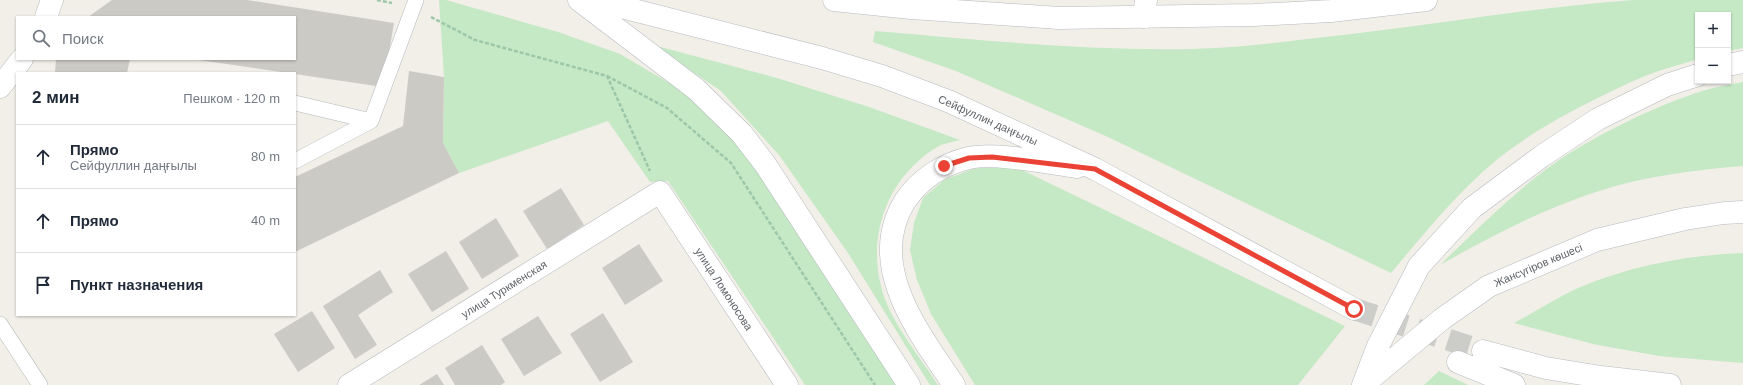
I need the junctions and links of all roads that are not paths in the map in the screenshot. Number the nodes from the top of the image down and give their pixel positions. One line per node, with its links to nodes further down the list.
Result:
1 (52, 0): 8 (main road)
2 (579, 0): 27 (main road)
3 (594, 0): 17 (main road, Сейфуллин даңғылы)
4 (834, 0): 7 (main road)
5 (1426, 0): 7 (main road)
6 (415, 4): 15 (lane)
7 (1145, 8)
8 (46, 16)
9 (21, 60): 13 (main road)
10 (1743, 62): 11 (main road)
11 (1731, 64)
12 (1695, 76): 29 (main road)
13 (0, 87)
14 (296, 103): 15 (lane)
15 (371, 121): 16 (lane)
16 (296, 160)
17 (1095, 169): 20 (main road, Сейфуллин даңғылы); 28 (main road)
18 (660, 192): 25 (main road, улица Туркменская); 26 (main road, улица Ломоносова)
19 (1743, 212): 29 (main road, Жансүгіров көшесі)
20 (1354, 309)
21 (0, 324): 24 (lane)
22 (1483, 351): 31 (main road)
23 (1458, 362): 30 (main road)
24 (40, 385)
25 (349, 385)
26 (787, 385)
27 (909, 385)
28 (954, 385)
29 (1363, 385)
30 (1514, 385)
31 (1670, 385)

